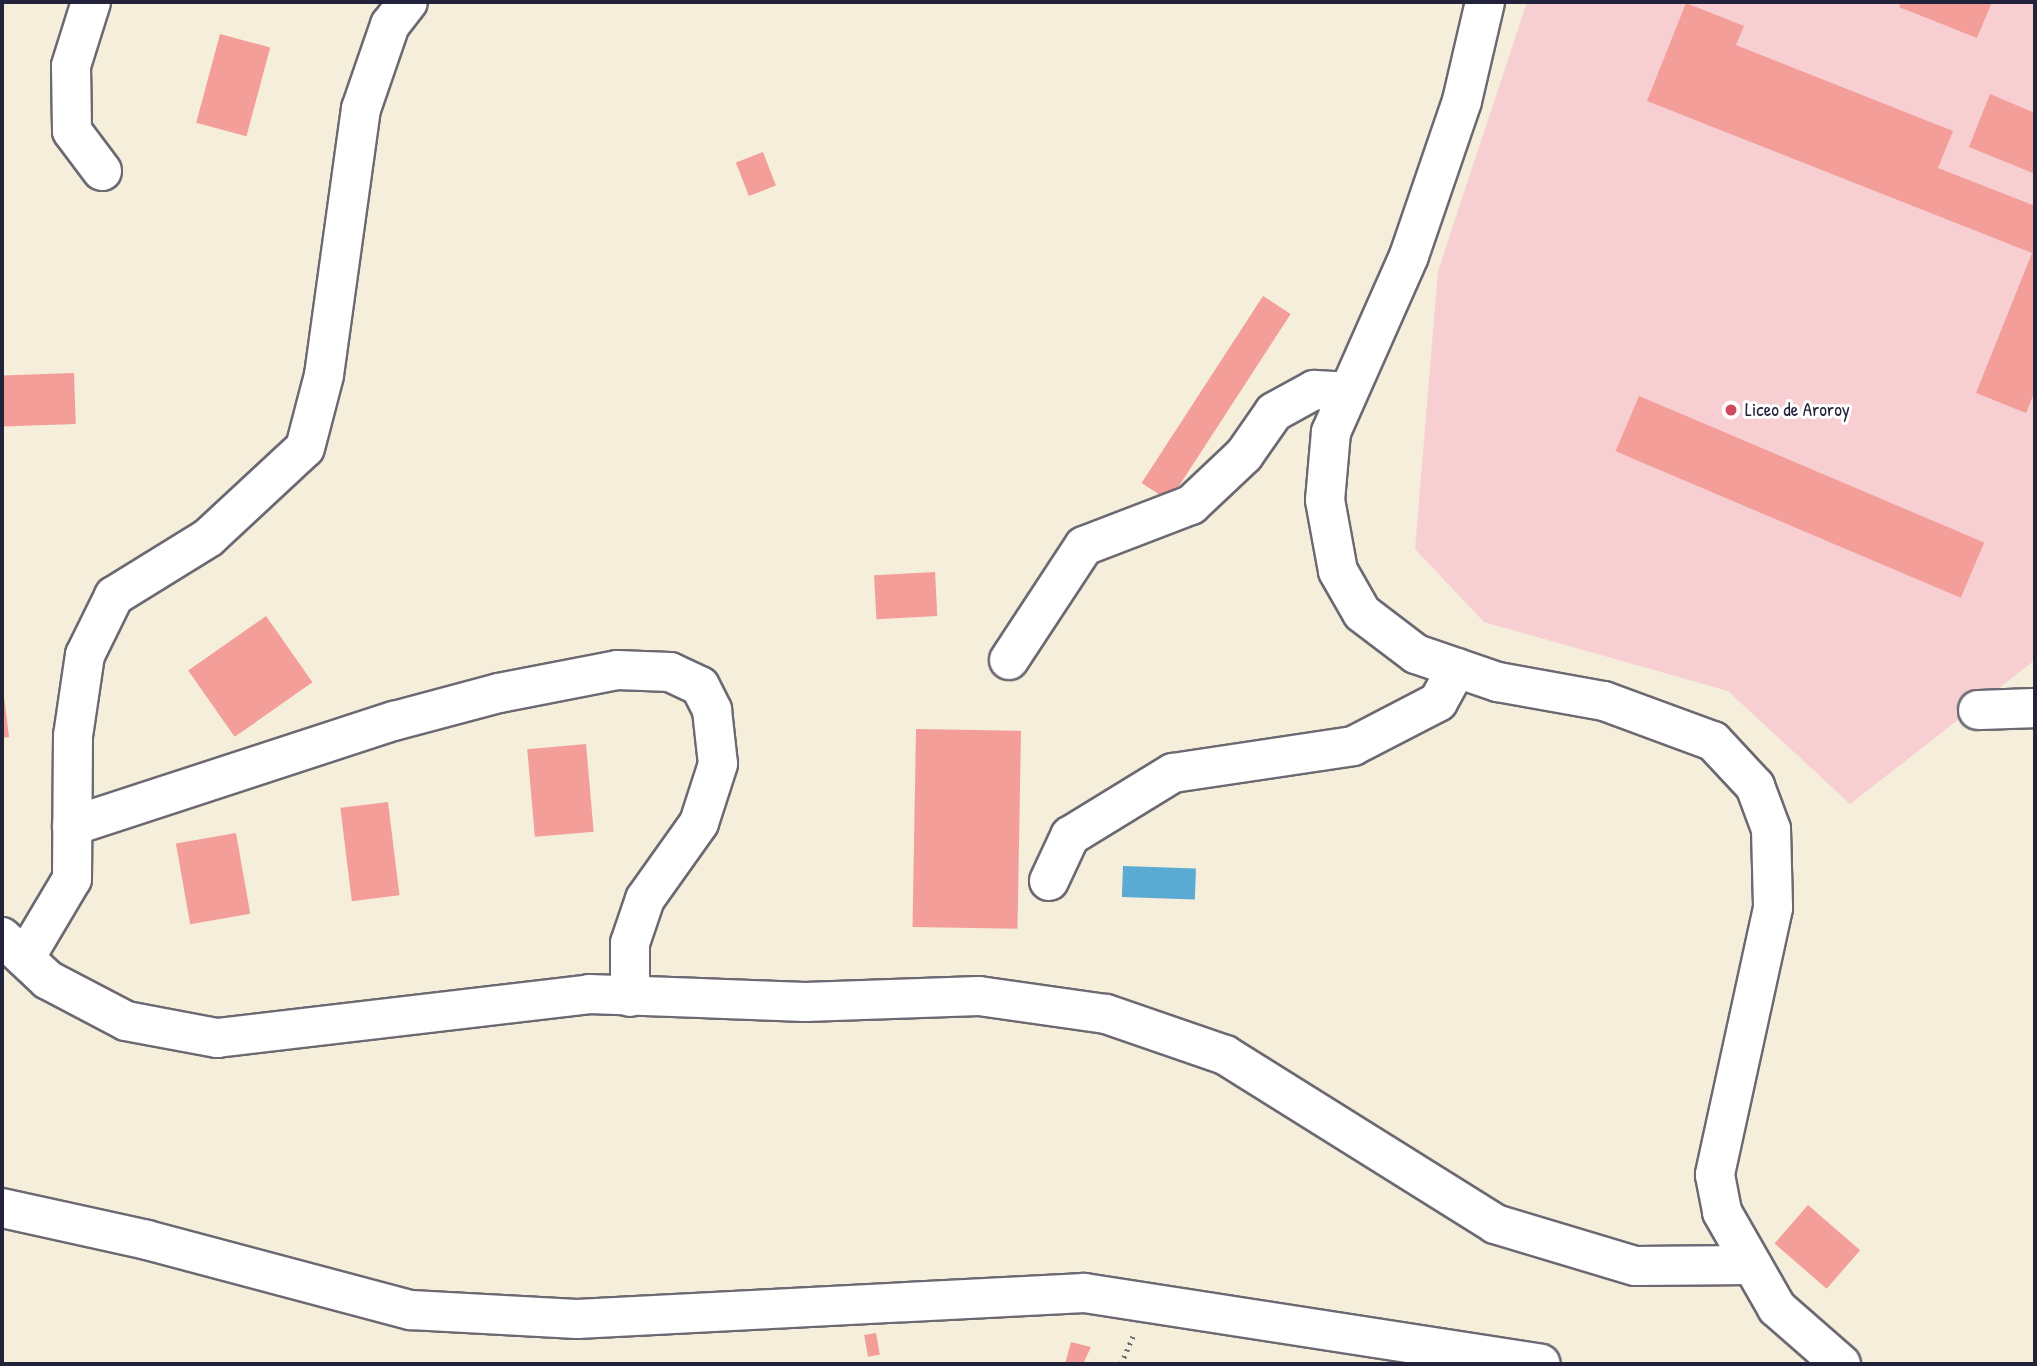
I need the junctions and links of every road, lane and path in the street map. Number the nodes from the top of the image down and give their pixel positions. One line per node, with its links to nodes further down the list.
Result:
1 (91, 2): 4 (street)
2 (408, 2): 10 (street)
3 (1485, 2): 5 (street)
4 (102, 171)
5 (1349, 392): 6 (street); 7 (street)
6 (1009, 660)
7 (1457, 668): 11 (street); 15 (street)
8 (2035, 708): 9 (street)
9 (1978, 710)
10 (72, 826): 12 (street); 13 (street)
11 (1049, 881)
12 (13, 948): 13 (street)
13 (630, 997): 15 (street)
14 (2, 1208): 16 (street)
15 (1752, 1265): 17 (street)
16 (1541, 1364)
17 (1841, 1364)

